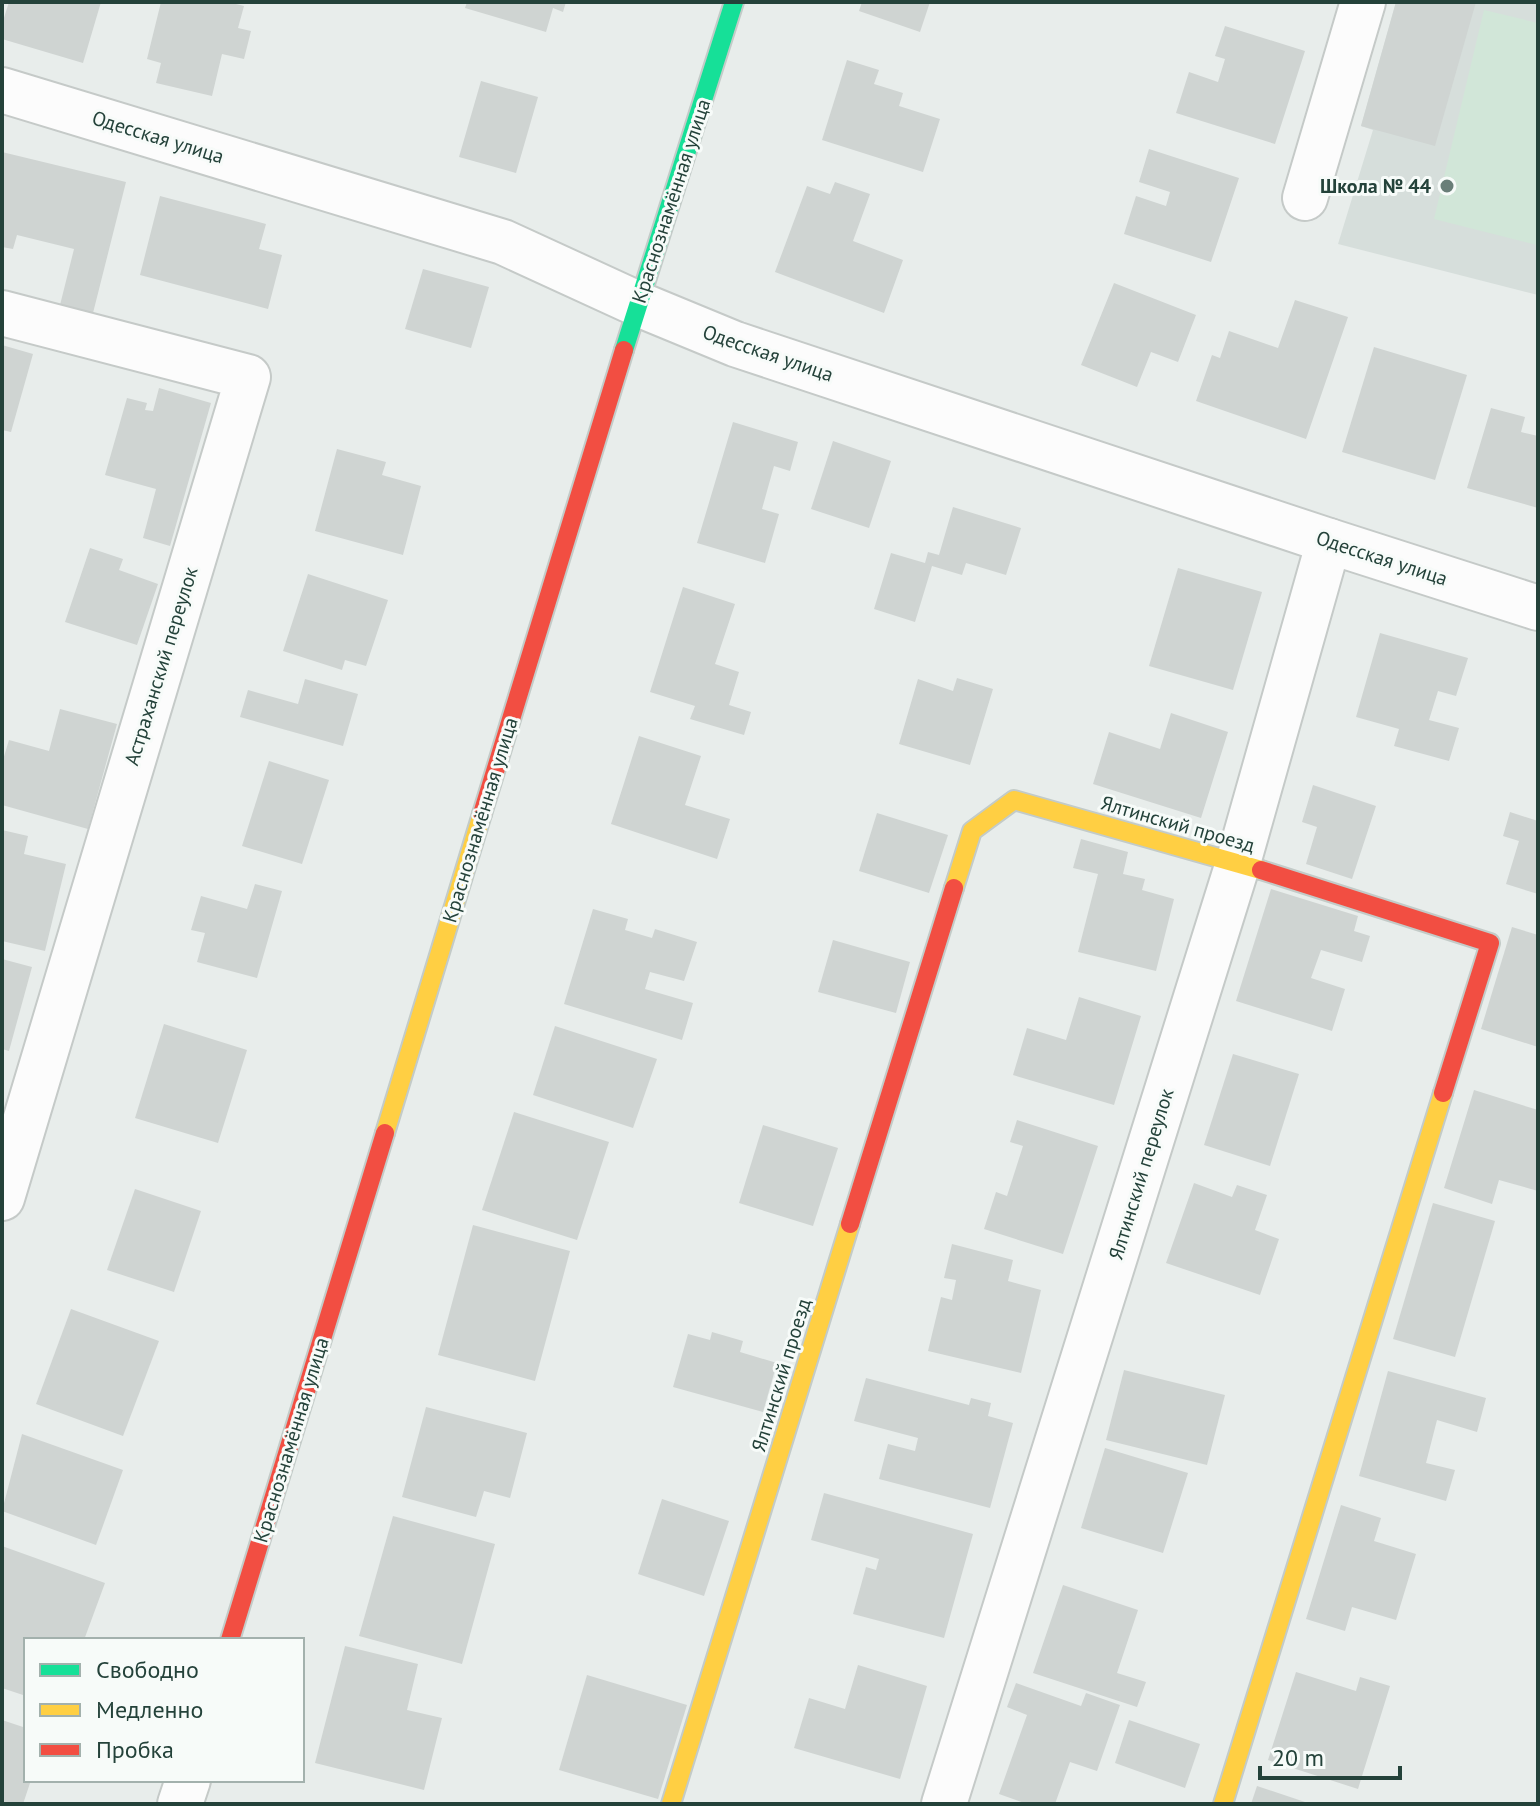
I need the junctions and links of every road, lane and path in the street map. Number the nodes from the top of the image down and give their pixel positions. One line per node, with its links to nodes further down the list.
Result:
1 (734, 2): 5 (street, Краснознамённая улица)
2 (1363, 2): 4 (street)
3 (2, 90): 5 (street, Одесская улица)
4 (1305, 198)
5 (638, 304): 7 (street, Одесская улица); 11 (street, Краснознамённая улица)
6 (2, 313): 10 (street, Астраханский переулок)
7 (1329, 541): 8 (street, Одесская улица); 9 (street, Ялтинский переулок)
8 (1538, 608)
9 (1238, 863): 14 (street, Ялтинский проезд); 15 (street, Ялтинский переулок); 16 (street, Ялтинский проезд)
10 (2, 1198)
11 (231, 1638)
12 (187, 1782): 13 (street)
13 (180, 1804)
14 (671, 1804)
15 (944, 1804)
16 (1223, 1804)

